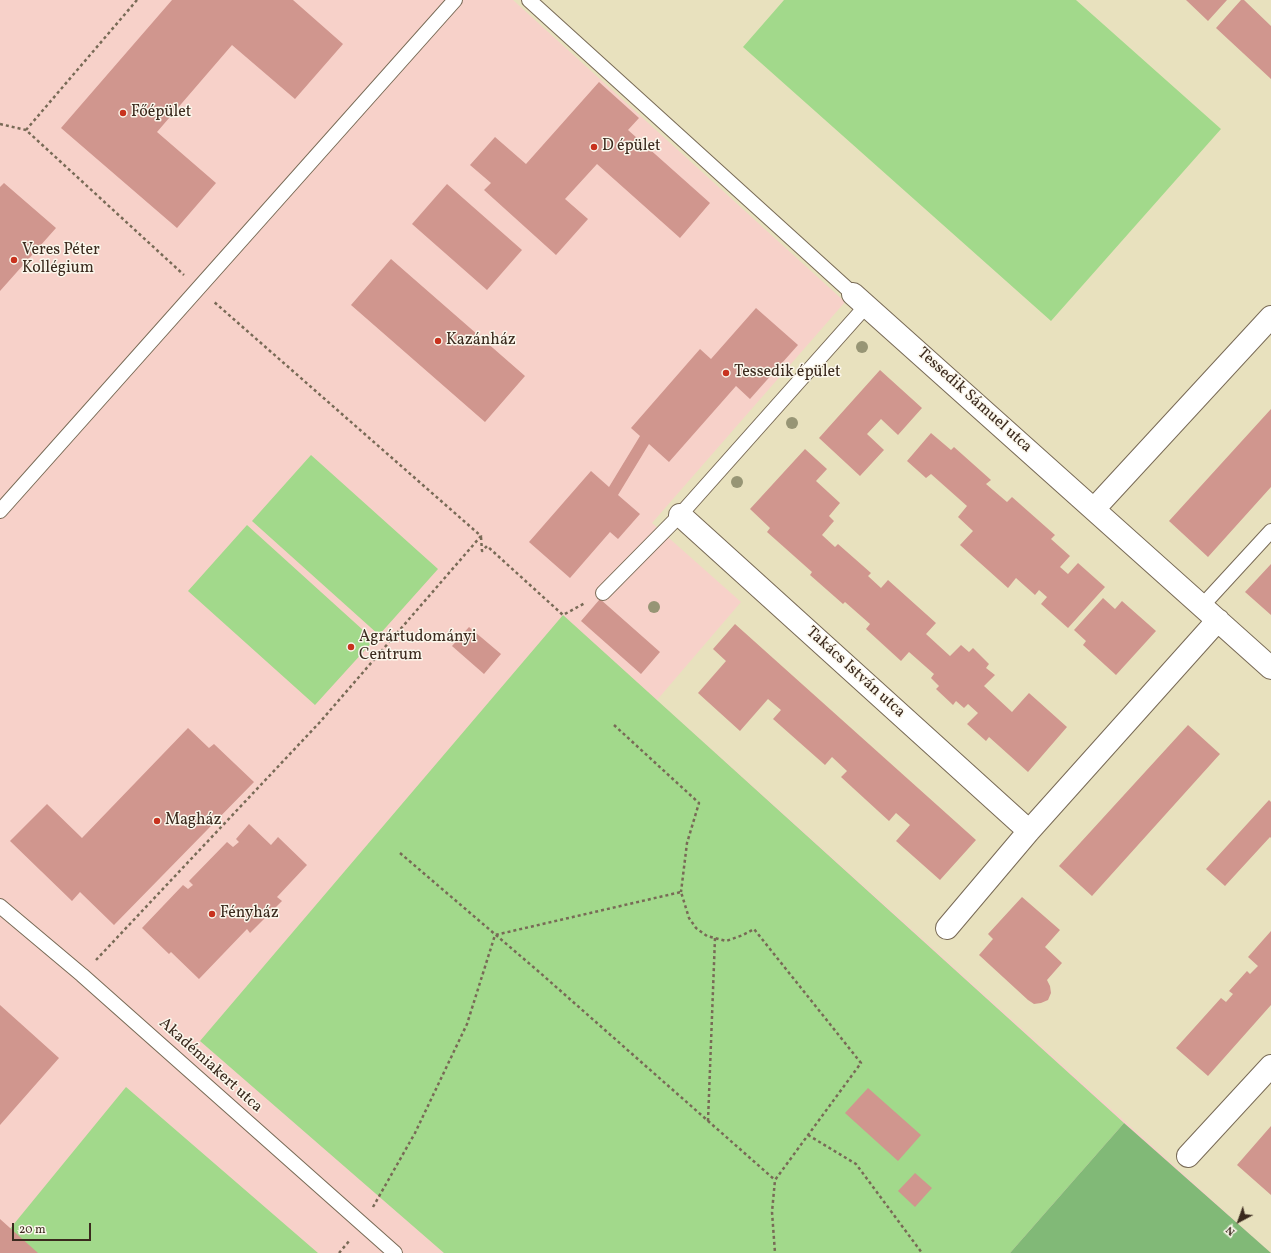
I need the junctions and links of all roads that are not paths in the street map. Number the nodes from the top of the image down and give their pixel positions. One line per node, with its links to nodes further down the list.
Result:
1 (455, 0): 6 (lane)
2 (529, 0): 3 (lane)
3 (859, 300): 5 (street, Tessedik Sámuel utca); 7 (lane)
4 (1271, 316): 5 (street)
5 (1094, 509): 10 (street, Tessedik Sámuel utca)
6 (0, 511)
7 (680, 515): 9 (lane); 12 (street, Takács István utca)
8 (1271, 531): 10 (lane)
9 (603, 593)
10 (1210, 613): 11 (street, Tessedik Sámuel utca); 12 (street)
11 (1271, 668)
12 (1029, 831): 14 (street)
13 (0, 906): 17 (lane, Akadémiakert utca)
14 (947, 928)
15 (1271, 1066): 16 (street)
16 (1188, 1156)
17 (395, 1253)

